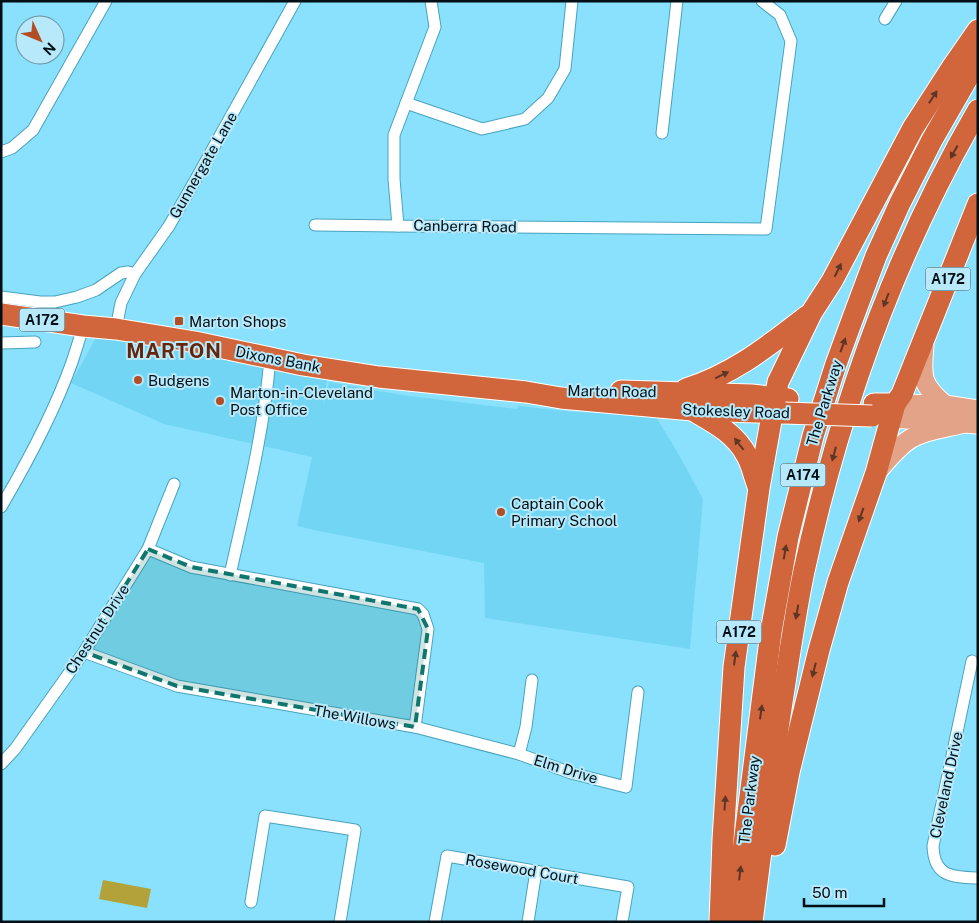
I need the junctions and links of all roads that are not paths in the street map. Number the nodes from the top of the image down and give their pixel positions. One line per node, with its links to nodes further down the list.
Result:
1 (106, 1): 14 (street)
2 (295, 1): 18 (street, Gunnergate Lane)
3 (431, 1): 11 (street, Canberra Road)
4 (572, 1): 11 (street)
5 (677, 1): 13 (street)
6 (762, 1): 17 (street, Canberra Road)
7 (896, 1): 8 (street)
8 (885, 19)
9 (978, 30): 20 (highway, one-way to 9)
10 (978, 60): 58 (highway, The Parkway / A174, one-way to 10)
11 (406, 103): 17 (street, Canberra Road)
12 (978, 110): 59 (highway, The Parkway / A174, one-way to 59)
13 (662, 134)
14 (1, 152)
15 (978, 204): 25 (highway, A172)
16 (315, 225): 17 (street)
17 (398, 226)
18 (135, 274): 19 (street); 23 (street, Gunnergate Lane)
19 (1, 297)
20 (812, 312): 29 (highway, one-way to 20); 32 (highway)
21 (1, 314): 22 (highway, Dixons Bank / A172)
22 (83, 326): 23 (highway, Dixons Bank / A172); 40 (street)
23 (116, 329): 27 (highway, Dixons Bank / A172)
24 (30, 330): 26 (street)
25 (924, 338): 31 (main road, A172); 35 (highway, A172)
26 (1, 343)
27 (270, 358): 28 (highway, Dixons Bank / A172); 42 (street)
28 (526, 392): 30 (highway, Marton Road / A172)
29 (677, 392): 30 (highway, Marton Road / A172); 32 (highway, Marton Road / A172)
30 (648, 399): 33 (highway, Stokesley Road / A172)
31 (946, 405): 34 (main road, Stokesley Road / A172); 35 (main road, Stokesley Road / A172)
32 (780, 406): 33 (highway, Stokesley Road / A172); 35 (highway, Stokesley Road / A172); 39 (highway, A172)
33 (693, 410): 39 (highway, A172, one-way to 33)
34 (978, 410)
35 (884, 411): 36 (main road, Stokesley Road / A172); 37 (highway)
36 (971, 424): 37 (main road)
37 (876, 473): 60 (highway, one-way to 60)
38 (174, 484): 41 (street, Chestnut Drive)
39 (758, 488): 57 (highway, A172, one-way to 39)
40 (1, 506)
41 (148, 548): 42 (street, The Willows); 43 (street, Chestnut Drive)
42 (230, 575): 47 (street, The Willows)
43 (84, 652): 47 (street, The Willows); 49 (street, Chestnut Drive)
44 (972, 661): 51 (street, Cleveland Drive)
45 (532, 680): 48 (street)
46 (638, 692): 48 (street, Elm Drive)
47 (415, 727): 48 (street, Elm Drive)
48 (519, 754)
49 (1, 764)
50 (536, 872): 54 (street, Rosewood Court); 55 (street); 56 (street, Rosewood Court)
51 (978, 878)
52 (251, 902): 53 (street)
53 (340, 922)
54 (435, 922)
55 (528, 922)
56 (622, 922)
57 (720, 922)
58 (734, 922)
59 (752, 922)
60 (764, 922)

